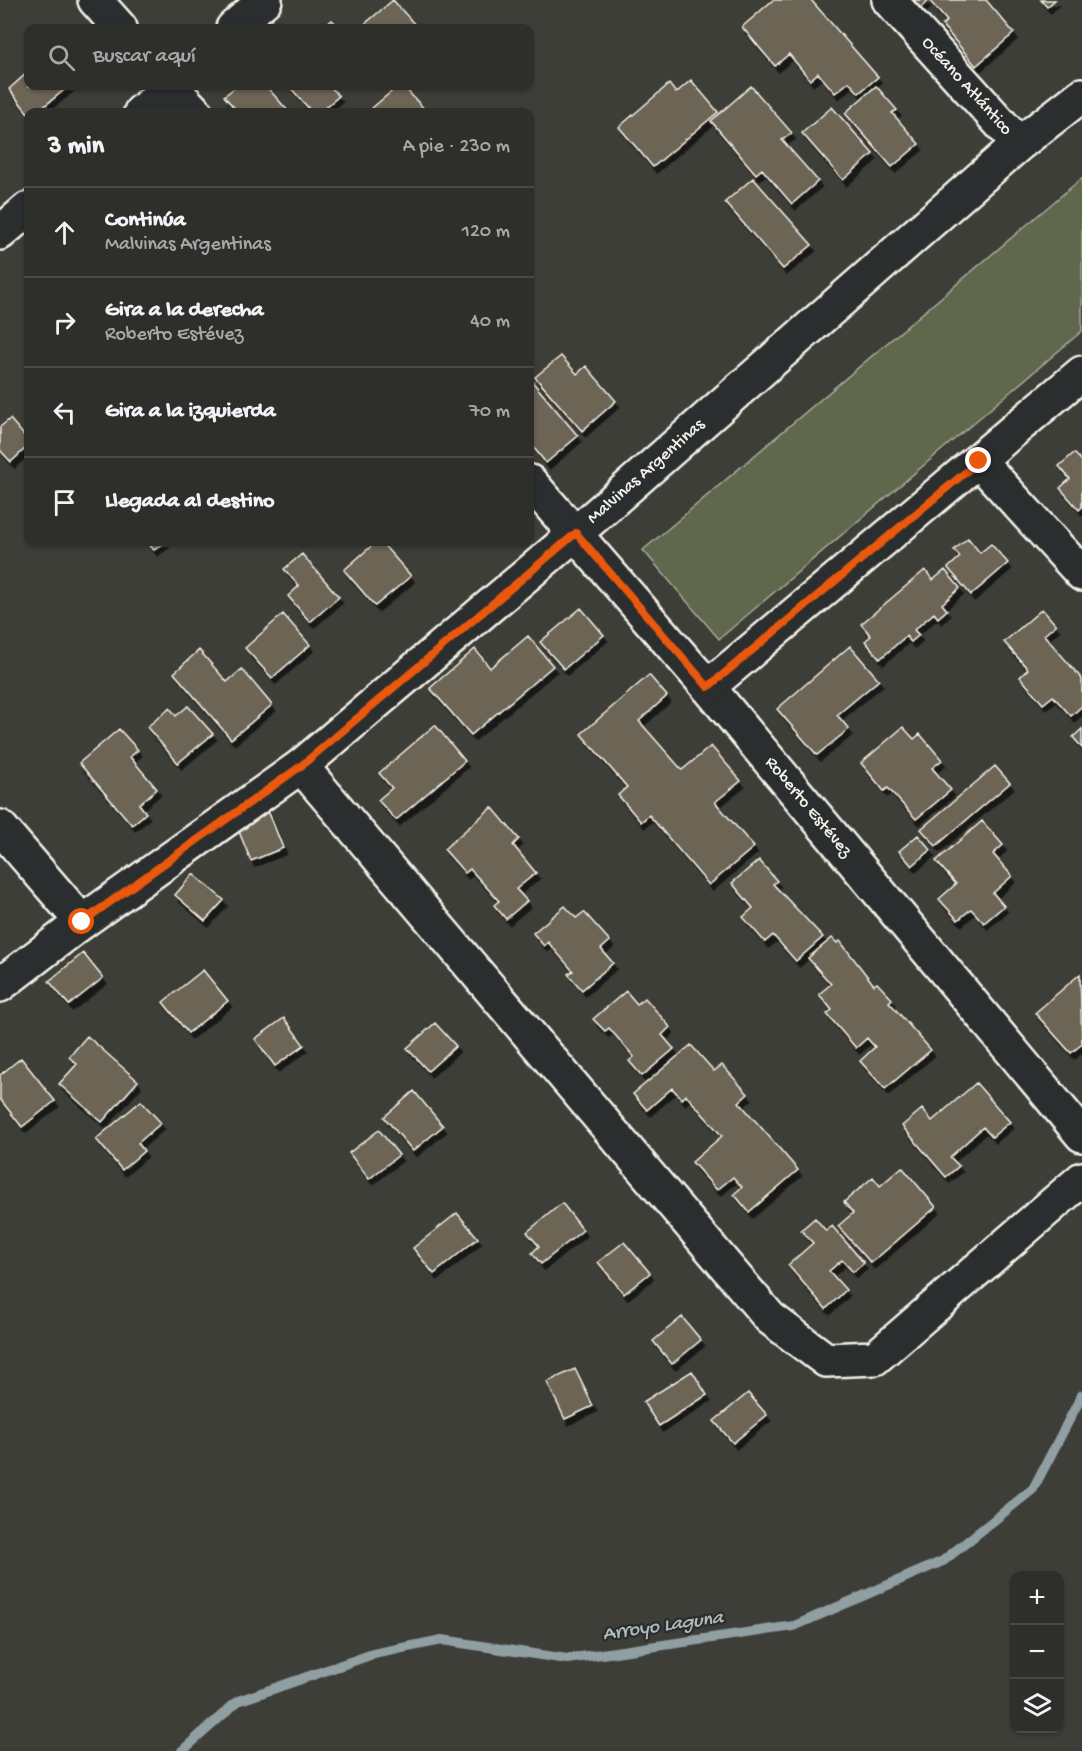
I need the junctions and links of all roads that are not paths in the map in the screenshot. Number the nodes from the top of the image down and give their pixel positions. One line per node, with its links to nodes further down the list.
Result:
1 (96, 0): 4 (street)
2 (265, 0): 5 (street)
3 (889, 0): 11 (street, Océano Atlántico)
4 (117, 24)
5 (238, 24)
6 (166, 90): 9 (street)
7 (175, 90): 10 (street)
8 (1082, 95): 11 (street, Malvinas Argentinas)
9 (146, 108)
10 (191, 108)
11 (1019, 144): 17 (street, Malvinas Argentinas)
12 (24, 212): 13 (street)
13 (0, 233)
14 (1082, 373): 15 (street)
15 (979, 461): 18 (street); 19 (street)
16 (534, 486): 17 (street, Roberto Estévez)
17 (576, 533): 19 (street, Roberto Estévez); 20 (street, Malvinas Argentinas)
18 (1082, 574)
19 (708, 687): 24 (street, Roberto Estévez)
20 (301, 766): 22 (street, Malvinas Argentinas); 25 (street)
21 (0, 827): 22 (street)
22 (82, 922): 23 (street, Malvinas Argentinas)
23 (0, 985)
24 (1082, 1135)
25 (1082, 1179)

